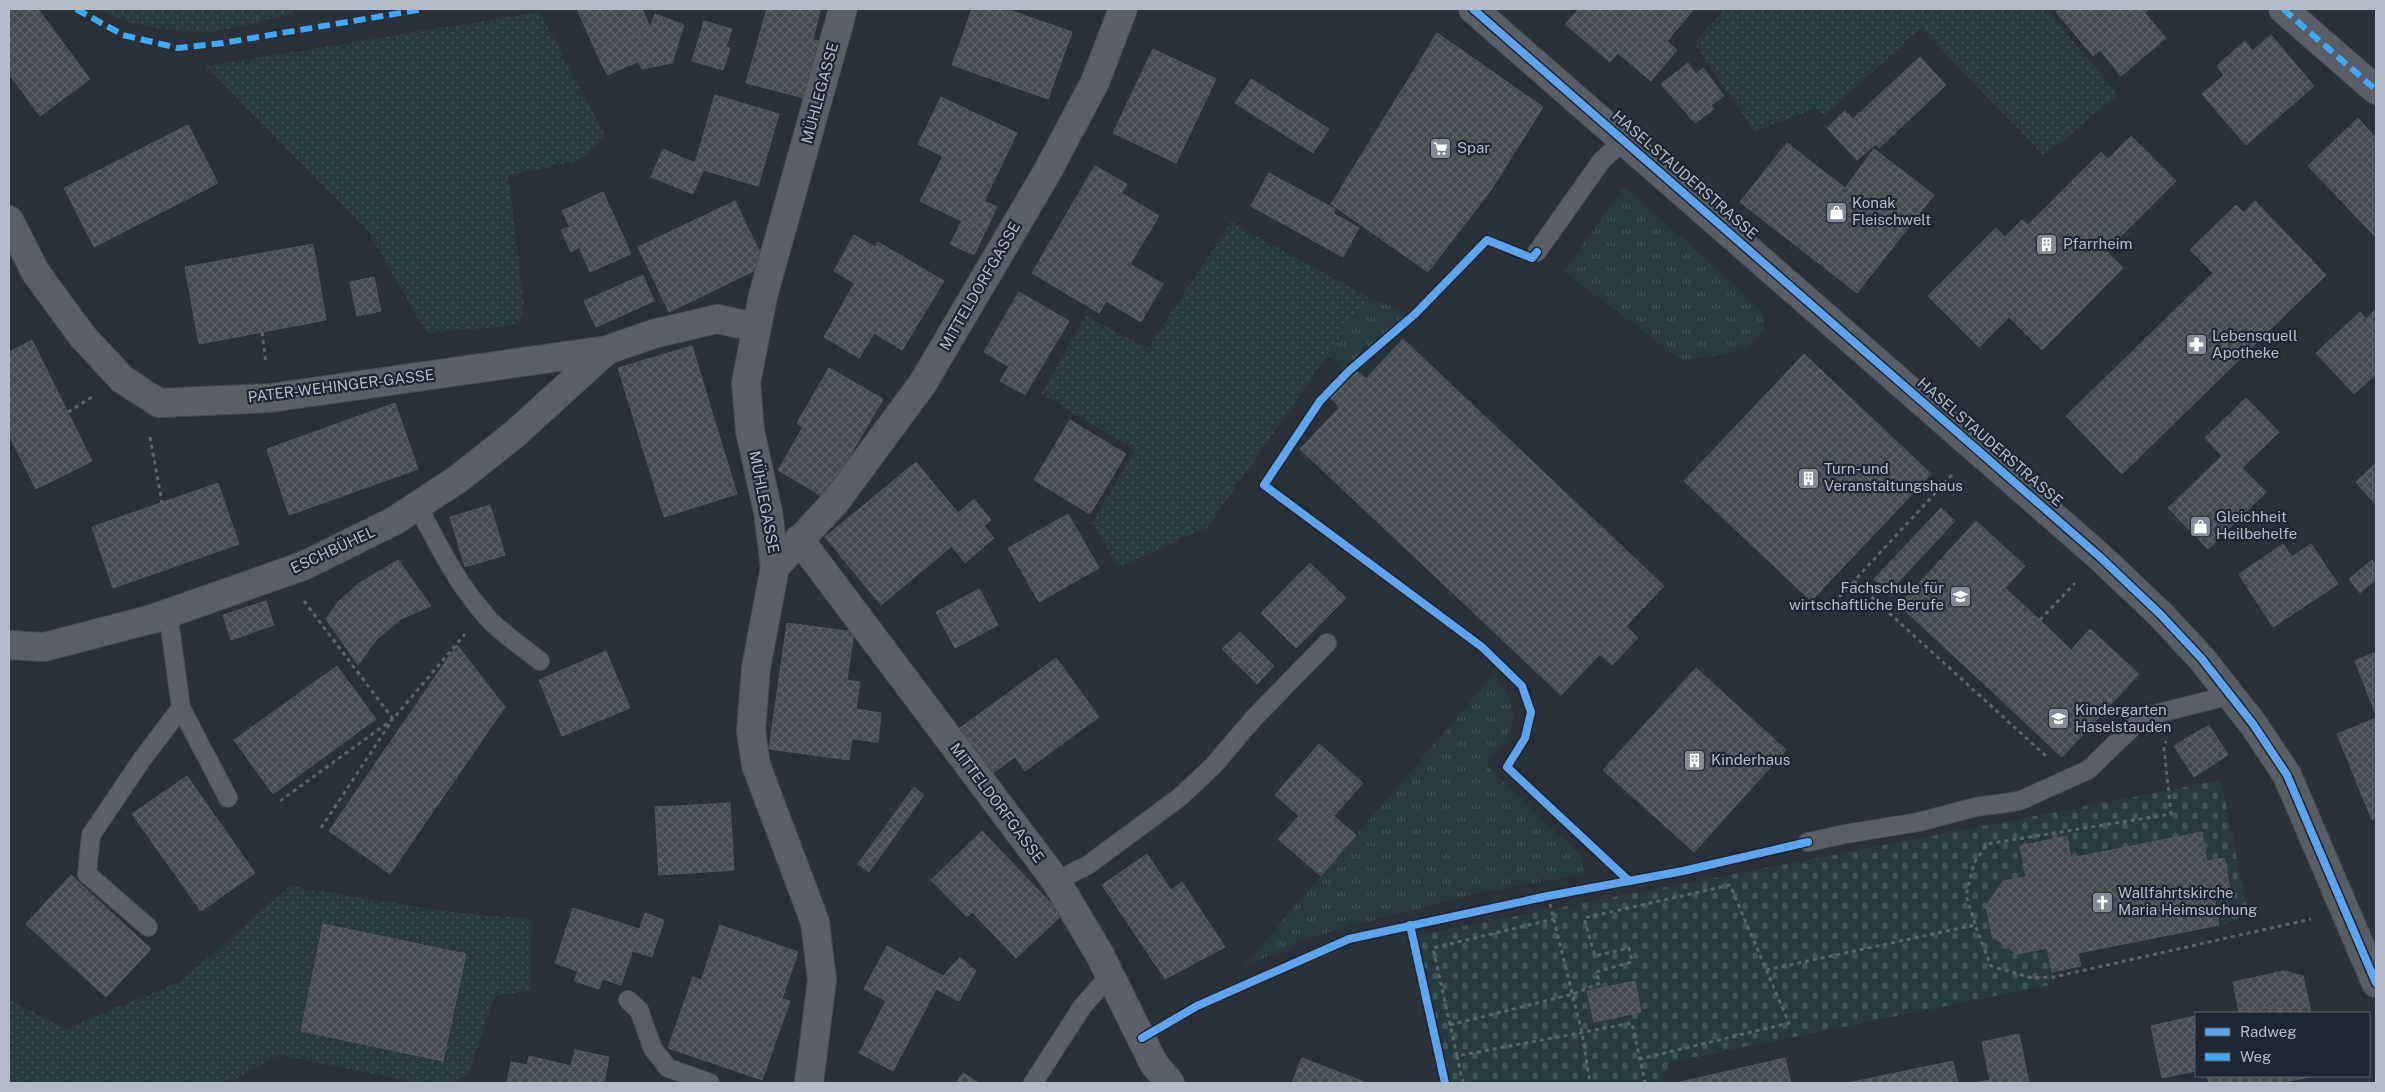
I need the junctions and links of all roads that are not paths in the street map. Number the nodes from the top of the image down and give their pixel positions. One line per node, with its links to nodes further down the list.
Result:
1 (843, 9): 9 (street, MÜHLEGASSE)
2 (1123, 9): 12 (street, MITTELDORFGASSE)
3 (1473, 9): 6 (main road, HASELSTAUDERSTRASSE)
4 (2283, 9): 5 (street)
5 (2376, 90)
6 (1625, 140): 8 (lane); 18 (main road, HASELSTAUDERSTRASSE)
7 (9, 220): 10 (street, PATER-WEHINGER-GASSE)
8 (1537, 252)
9 (756, 327): 10 (street, PATER-WEHINGER-GASSE); 13 (street, MÜHLEGASSE)
10 (607, 350): 11 (street, ESCHBÜHEL)
11 (418, 506): 14 (street, ESCHBÜHEL); 17 (lane)
12 (799, 539): 13 (street, MITTELDORFGASSE); 22 (street, MITTELDORFGASSE)
13 (776, 567): 28 (street, MÜHLEGASSE)
14 (168, 613): 16 (street, ESCHBÜHEL); 19 (lane)
15 (1327, 643): 22 (lane)
16 (9, 645)
17 (540, 662)
18 (2231, 695): 21 (lane); 25 (main road, HASELSTAUDERSTRASSE)
19 (181, 708): 20 (lane); 23 (lane)
20 (228, 798)
21 (1808, 842)
22 (1056, 881): 24 (street, MITTELDORFGASSE)
23 (148, 927)
24 (1110, 975): 29 (lane); 30 (street, MITTELDORFGASSE)
25 (2376, 983)
26 (628, 1000): 27 (lane)
27 (710, 1083)
28 (809, 1083)
29 (1033, 1083)
30 (1170, 1083)

